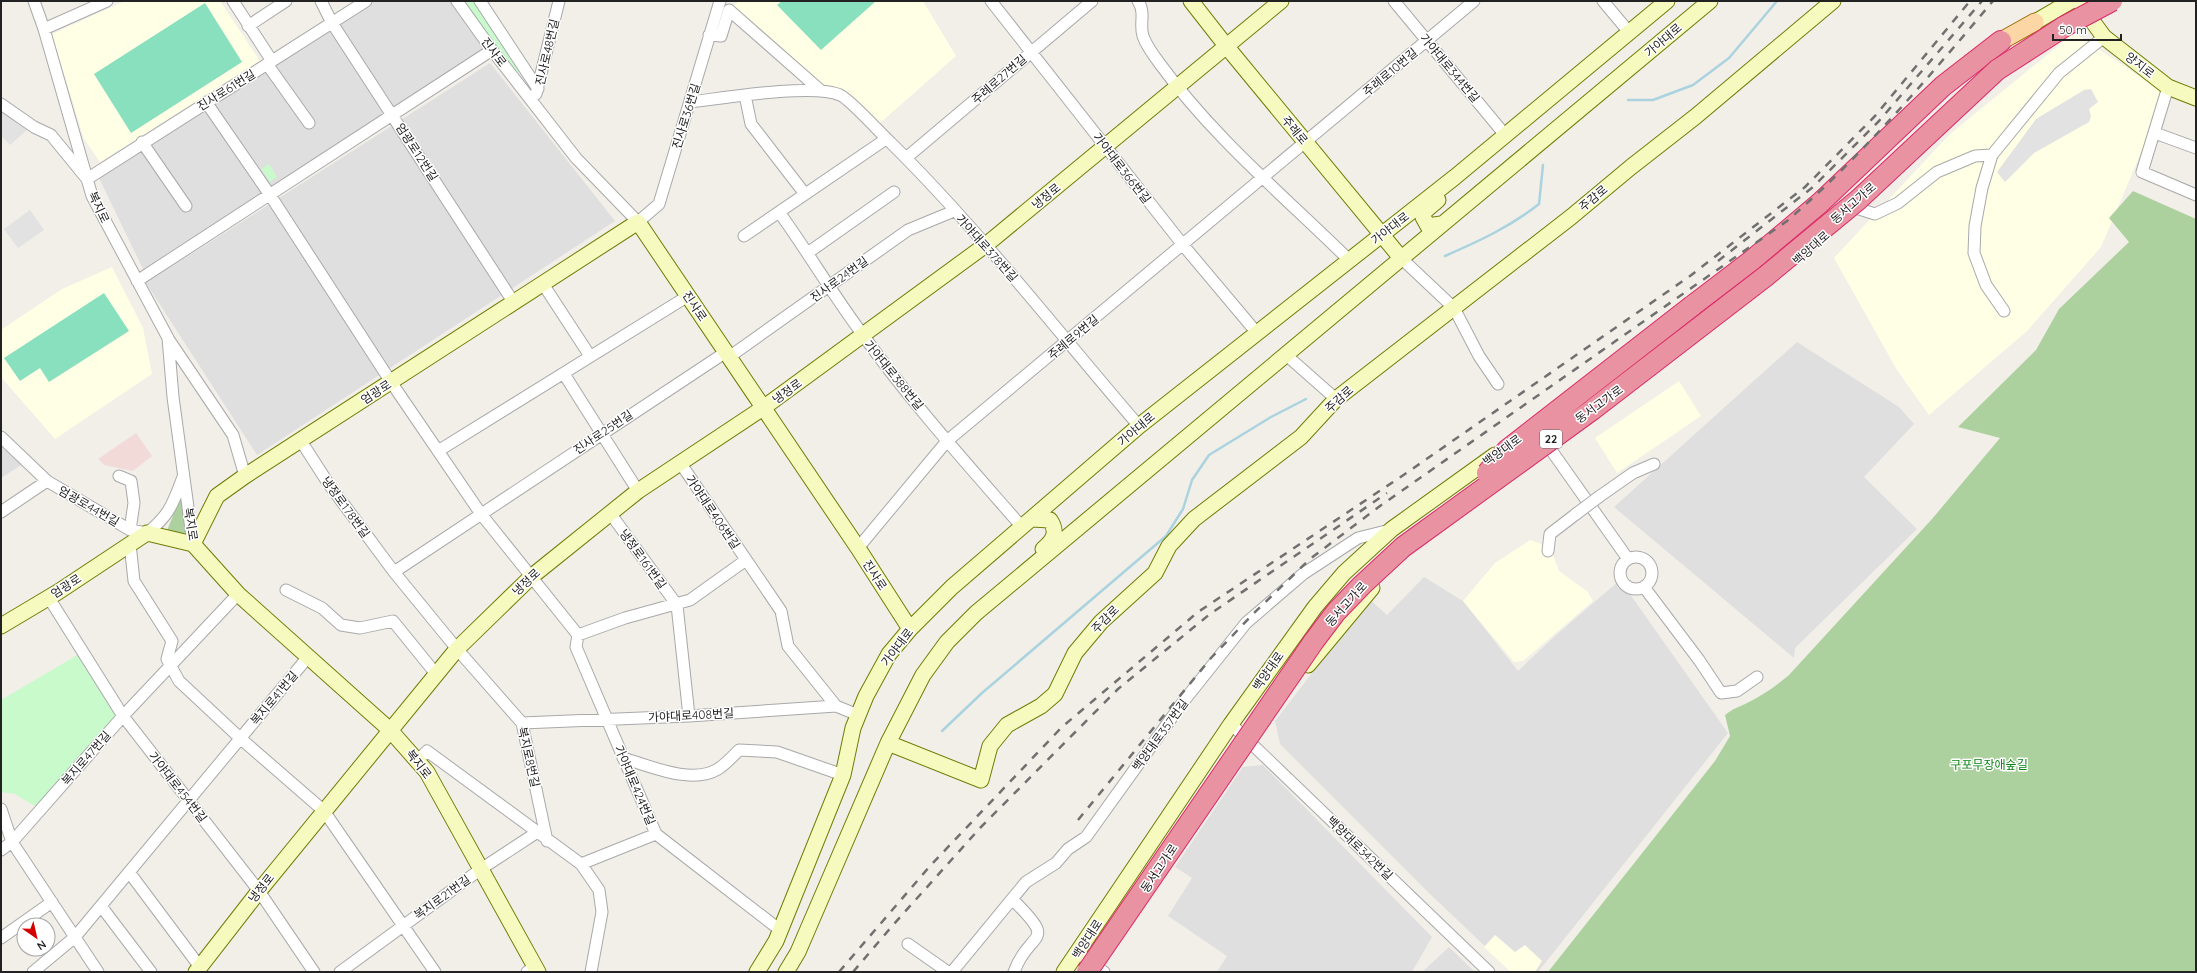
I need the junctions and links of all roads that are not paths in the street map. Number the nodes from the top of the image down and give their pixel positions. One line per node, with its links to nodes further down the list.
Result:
1 (34, 1): 30 (street, 복지로)
2 (107, 1): 30 (street)
3 (233, 1): 29 (street)
4 (286, 1): 29 (street)
5 (321, 1): 28 (street, 엄광로12번길)
6 (366, 1): 28 (street, 진사로61번길)
7 (457, 1): 38 (street, 진사로)
8 (480, 1): 44 (street)
9 (559, 1): 44 (street, 진사로48번길)
10 (720, 1): 32 (street, 진사로36번길)
11 (991, 1): 39 (street, 가야대로366번길)
12 (1092, 1): 39 (street, 주례로27번길)
13 (1138, 1): 43 (street)
14 (1191, 1): 37 (main road, 주례로)
15 (1281, 1): 37 (main road, 냉정로)
16 (1394, 1): 35 (street, 가야대로344번길)
17 (1474, 1): 35 (street, 주례로10번길)
18 (1603, 1): 31 (street)
19 (1666, 1): 31 (main road, 가야대로)
20 (1710, 1): 75 (main road, 가야대로)
21 (1833, 1): 88 (main road, 주감로)
22 (2071, 1): 27 (main road, 백양대로)
23 (2078, 1): 26 (main road, 양지로)
24 (2112, 1): 102 (highway, 동서고가로 / 22, bridge)
25 (2123, 1): 26 (main road, 백양대로)
26 (2089, 9): 33 (main road, 양지로); 34 (main road, 백양대로); 113 (highway, 동서고가로 / 22, bridge)
27 (2035, 22): 36 (main road); 104 (main road, 백양대로)
28 (332, 23): 40 (street, 진사로61번길); 52 (street, 엄광로12번길)
29 (248, 26): 40 (street)
30 (44, 29): 64 (street, 복지로)
31 (1629, 32): 55 (main road, 가야대로)
32 (709, 35): 45 (street, 가야대로378번길); 50 (street, 진사로36번길)
33 (2104, 37): 42 (main road, 양지로); 61 (street)
34 (2048, 39): 41 (main road); 71 (main road, 백양대로)
35 (1427, 41): 55 (street, 가야대로344번길); 58 (street, 주례로10번길)
36 (2000, 41): 113 (highway, bridge)
37 (1227, 48): 43 (main road, 냉정로); 58 (main road, 주례로)
38 (492, 50): 49 (street, 진사로); 52 (street)
39 (1030, 52): 59 (street, 가야대로366번길); 62 (street, 주례로27번길)
40 (270, 63): 48 (street, 진사로61번길); 53 (street)
41 (2012, 68): 102 (highway, bridge)
42 (2168, 87): 47 (main road, 양지로); 54 (street)
43 (1178, 88): 59 (main road, 냉정로); 65 (street)
44 (538, 89): 49 (street, 진사로48번길)
45 (820, 90): 46 (street, 가야대로378번길); 56 (street, 가야대로378번길)
46 (745, 95): 50 (street, 가야대로378번길); 67 (street)
47 (2196, 98)
48 (206, 102): 57 (street, 진사로61번길); 68 (street)
49 (533, 102): 74 (street, 진사로)
50 (691, 102): 74 (street, 진사로36번길)
51 (1, 104): 64 (street)
52 (392, 115): 68 (street); 87 (street, 엄광로12번길)
53 (309, 124)
54 (2156, 132): 60 (street); 69 (street)
55 (1506, 136): 63 (main road, 가야대로)
56 (886, 138): 62 (street, 가야대로378번길); 67 (street)
57 (142, 142): 64 (street, 진사로61번길); 70 (street)
58 (1306, 143): 65 (street, 주례로9번길); 76 (main road, 주례로)
59 (1106, 148): 78 (main road, 냉정로); 79 (street, 가야대로366번길)
60 (2196, 148)
61 (1992, 155): 71 (street); 89 (street)
62 (906, 158): 72 (street, 가야대로378번길)
63 (1455, 177): 75 (main road); 76 (main road, 가야대로)
64 (87, 179): 83 (street, 복지로)
65 (1263, 179): 79 (street, 주례로9번길); 82 (street)
66 (894, 192): 80 (street)
67 (805, 194): 73 (street)
68 (270, 195): 83 (street); 98 (street)
69 (2196, 195)
70 (186, 206)
71 (1856, 208): 109 (main road, 백양대로)
72 (954, 211): 78 (street, 가야대로378번길); 85 (street, 진사로24번길)
73 (779, 212): 77 (street); 80 (street, 가야대로388번길)
74 (638, 222): 84 (main road, 엄광로); 86 (main road, 진사로)
75 (1441, 224): 81 (main road, 가야대로)
76 (1381, 234): 81 (main road, 주례로); 82 (main road, 가야대로)
77 (744, 236)
78 (987, 244): 91 (main road, 냉정로); 93 (street, 가야대로378번길)
79 (1183, 245): 90 (street, 가야대로366번길); 93 (street, 주례로9번길)
80 (809, 252): 85 (street, 가야대로388번길)
81 (1401, 258): 88 (street); 95 (main road, 가야대로)
82 (1349, 260): 90 (main road, 가야대로)
83 (137, 281): 92 (street, 복지로)
84 (543, 284): 87 (main road, 엄광로); 96 (street)
85 (829, 286): 91 (street, 가야대로388번길); 94 (street, 진사로24번길)
86 (688, 296): 94 (main road, 진사로); 96 (street)
87 (514, 303): 98 (main road, 엄광로)
88 (1454, 308): 99 (street); 100 (main road, 주감로)
89 (2004, 311)
90 (1257, 333): 103 (main road, 가야대로)
91 (863, 336): 101 (main road, 냉정로); 108 (street, 가야대로388번길)
92 (168, 338): 114 (street, 복지로); 116 (street)
93 (1067, 342): 103 (street, 가야대로378번길); 108 (street, 주례로9번길)
94 (727, 354): 101 (main road, 진사로); 105 (street, 진사로25번길)
95 (1285, 354): 100 (street); 133 (main road, 가야대로)
96 (590, 356): 97 (street)
97 (564, 374): 105 (street); 110 (street)
98 (391, 382): 107 (main road, 엄광로); 110 (street)
99 (1498, 384)
100 (1336, 399): 156 (main road, 주감로)
101 (763, 408): 111 (main road, 냉정로); 127 (main road, 진사로)
102 (1592, 410): 186 (highway, 동서고가로 / 22, bridge)
103 (1138, 426): 122 (main road, 가야대로)
104 (1534, 427): 109 (street, 백양대로); 123 (main road, 백양대로)
105 (602, 433): 118 (street); 121 (street, 진사로25번길)
106 (1, 437): 117 (street, 엄광로44번길)
107 (301, 440): 116 (main road, 엄광로); 131 (street, 냉정로178번길)
108 (947, 441): 122 (street, 가야대로388번길); 127 (street, 주례로9번길)
109 (1548, 446): 129 (street, 백양대로); 157 (main road, 백양대로)
110 (438, 451): 121 (street)
111 (681, 464): 118 (main road, 냉정로); 130 (street, 가야대로406번길)
112 (1654, 464): 128 (street, bridge)
113 (1487, 473): 181 (highway, 동서고가로 / 22)
114 (184, 474): 124 (street); 126 (street, 복지로)
115 (119, 476): 125 (street, 엄광로44번길)
116 (245, 476): 126 (main road, 엄광로)
117 (47, 481): 119 (street, 엄광로44번길); 125 (street, 엄광로44번길)
118 (638, 491): 120 (main road, 냉정로)
119 (1, 512)
120 (610, 513): 132 (main road, 냉정로); 138 (street, 냉정로161번길)
121 (481, 514): 131 (street); 132 (street)
122 (1027, 523): 133 (main road); 140 (main road, 가야대로)
123 (1392, 530): 153 (main road, 백양대로); 173 (street, 백양대로357번길)
124 (147, 532): 125 (main road, 엄광로); 126 (main road)
125 (130, 537): 137 (main road, 엄광로); 144 (street)
126 (193, 544): 136 (main road, 복지로)
127 (858, 548): 140 (main road, 진사로)
128 (1548, 551)
129 (1628, 559): 134 (street); 134 (street)
130 (746, 560): 138 (street, 가야대로406번길); 147 (street, 가야대로406번길)
131 (394, 572): 142 (street, 냉정로178번길)
132 (531, 577): 141 (street); 142 (main road, 냉정로)
133 (1008, 586): 156 (main road, 가야대로)
134 (1644, 587): 146 (street)
135 (286, 590): 145 (street)
136 (238, 594): 143 (main road, 복지로); 144 (street, 복지로47번길)
137 (49, 598): 139 (main road, 엄광로); 149 (street, 가야대로454번길)
138 (677, 605): 141 (street, 냉정로161번길); 150 (street, 냉정로161번길)
139 (1, 626)
140 (910, 629): 148 (main road, 가야대로)
141 (578, 635): 151 (street, 가야대로424번길)
142 (457, 649): 145 (main road, 냉정로); 152 (street, 복지로8번길)
143 (308, 657): 154 (main road, 복지로); 155 (street, 복지로41번길)
144 (171, 666): 149 (street, 복지로47번길); 155 (street)
145 (436, 674): 154 (main road, 냉정로)
146 (1757, 677)
147 (836, 706): 148 (street, 가야대로408번길); 150 (street, 가야대로408번길)
148 (858, 714): 160 (main road, 가야대로)
149 (123, 716): 161 (street, 가야대로454번길); 167 (street, 복지로47번길)
150 (689, 716): 151 (street, 가야대로408번길)
151 (608, 720): 152 (street, 가야대로408번길); 158 (street, 가야대로424번길)
152 (522, 723): 166 (street, 복지로8번길)
153 (1231, 724): 157 (street, 백양대로342번길); 181 (main road, 백양대로)
154 (390, 730): 159 (main road, 복지로); 163 (main road, 냉정로)
155 (240, 738): 161 (street, 복지로41번길); 163 (street)
156 (888, 743): 193 (main road, 가야대로)
157 (1252, 744): 186 (main road, 백양대로); 198 (street, 백양대로342번길)
158 (623, 758): 160 (street); 165 (street, 가야대로424번길)
159 (418, 760): 164 (street); 170 (main road, 복지로)
160 (843, 775): 177 (main road, 가야대로)
161 (189, 800): 171 (street, 복지로41번길); 172 (street, 가야대로454번길)
162 (1, 809): 167 (street)
163 (324, 811): 172 (main road, 냉정로); 176 (street, 복지로21번길)
164 (536, 833): 166 (street); 170 (street, 복지로21번길)
165 (656, 834): 169 (street); 177 (street, 가야대로424번길)
166 (547, 841): 169 (street)
167 (12, 842): 168 (street, 복지로47번길); 174 (street)
168 (1, 850)
169 (581, 864): 191 (street)
170 (481, 868): 176 (street, 복지로21번길); 184 (main road, 복지로)
171 (129, 872): 175 (street, 복지로41번길); 182 (street, 냉정로)
172 (259, 891): 182 (main road, 냉정로); 189 (street, 가야대로454번길)
173 (1012, 899): 195 (street, 백양대로357번길); 196 (street)
174 (52, 902): 178 (street); 179 (street)
175 (101, 906): 178 (street, 복지로41번길); 188 (street)
176 (403, 926): 185 (street, 복지로21번길); 190 (street, 복지로21번길)
177 (780, 930): 192 (main road, 가야대로)
178 (75, 937): 183 (street, 복지로41번길); 187 (street)
179 (1, 938)
180 (908, 944): 194 (street)
181 (1076, 963): 186 (street); 197 (main road, 백양대로)
182 (198, 969)
183 (38, 970)
184 (533, 970)
185 (434, 971)
186 (1097, 971)
187 (98, 972)
188 (151, 972)
189 (314, 972)
190 (340, 972)
191 (591, 972)
192 (757, 972)
193 (786, 972)
194 (948, 972)
195 (952, 972)
196 (1014, 972)
197 (1064, 972)
198 (1489, 972)

